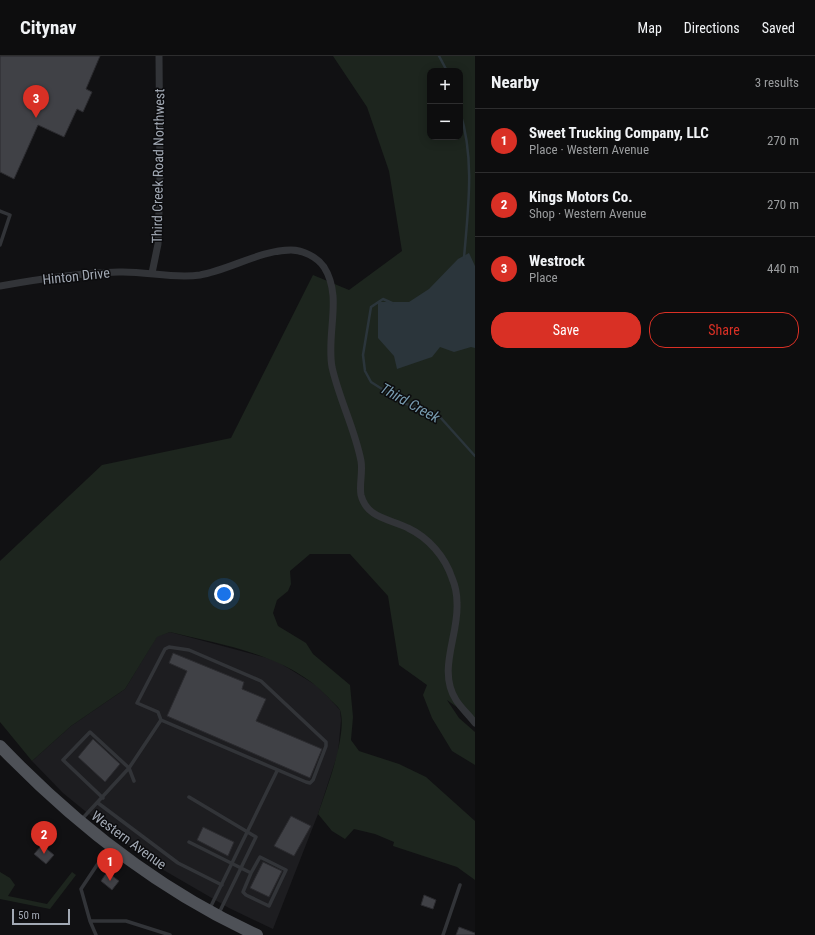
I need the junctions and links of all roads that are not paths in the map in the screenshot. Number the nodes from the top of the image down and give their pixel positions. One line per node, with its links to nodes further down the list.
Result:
1 (159, 56): 4 (street, Third Creek Road Northwest)
2 (0, 211): 3 (lane)
3 (0, 245)
4 (152, 273): 5 (street, Hinton Drive); 7 (street)
5 (0, 286)
6 (161, 720): 9 (lane); 10 (lane); 10 (lane)
7 (475, 722)
8 (0, 746): 15 (main road, Western Avenue)
9 (129, 768): 11 (lane); 12 (lane); 12 (lane)
10 (278, 770): 16 (lane)
11 (134, 781)
12 (103, 798): 14 (lane)
13 (189, 798): 16 (lane)
14 (98, 803): 15 (lane); 22 (lane)
15 (79, 822): 18 (main road, Western Avenue)
16 (248, 832): 19 (lane); 20 (lane)
17 (189, 842): 19 (lane)
18 (109, 846): 24 (main road, Western Avenue); 25 (lane)
19 (232, 864): 20 (lane); 22 (lane)
20 (241, 868): 21 (lane); 24 (lane)
21 (251, 873): 21 (lane)
22 (222, 885): 24 (lane)
23 (460, 885): 29 (lane)
24 (213, 913): 26 (main road, Western Avenue)
25 (90, 921): 27 (lane); 28 (lane)
26 (251, 934)
27 (96, 935)
28 (170, 935)
29 (443, 935)

